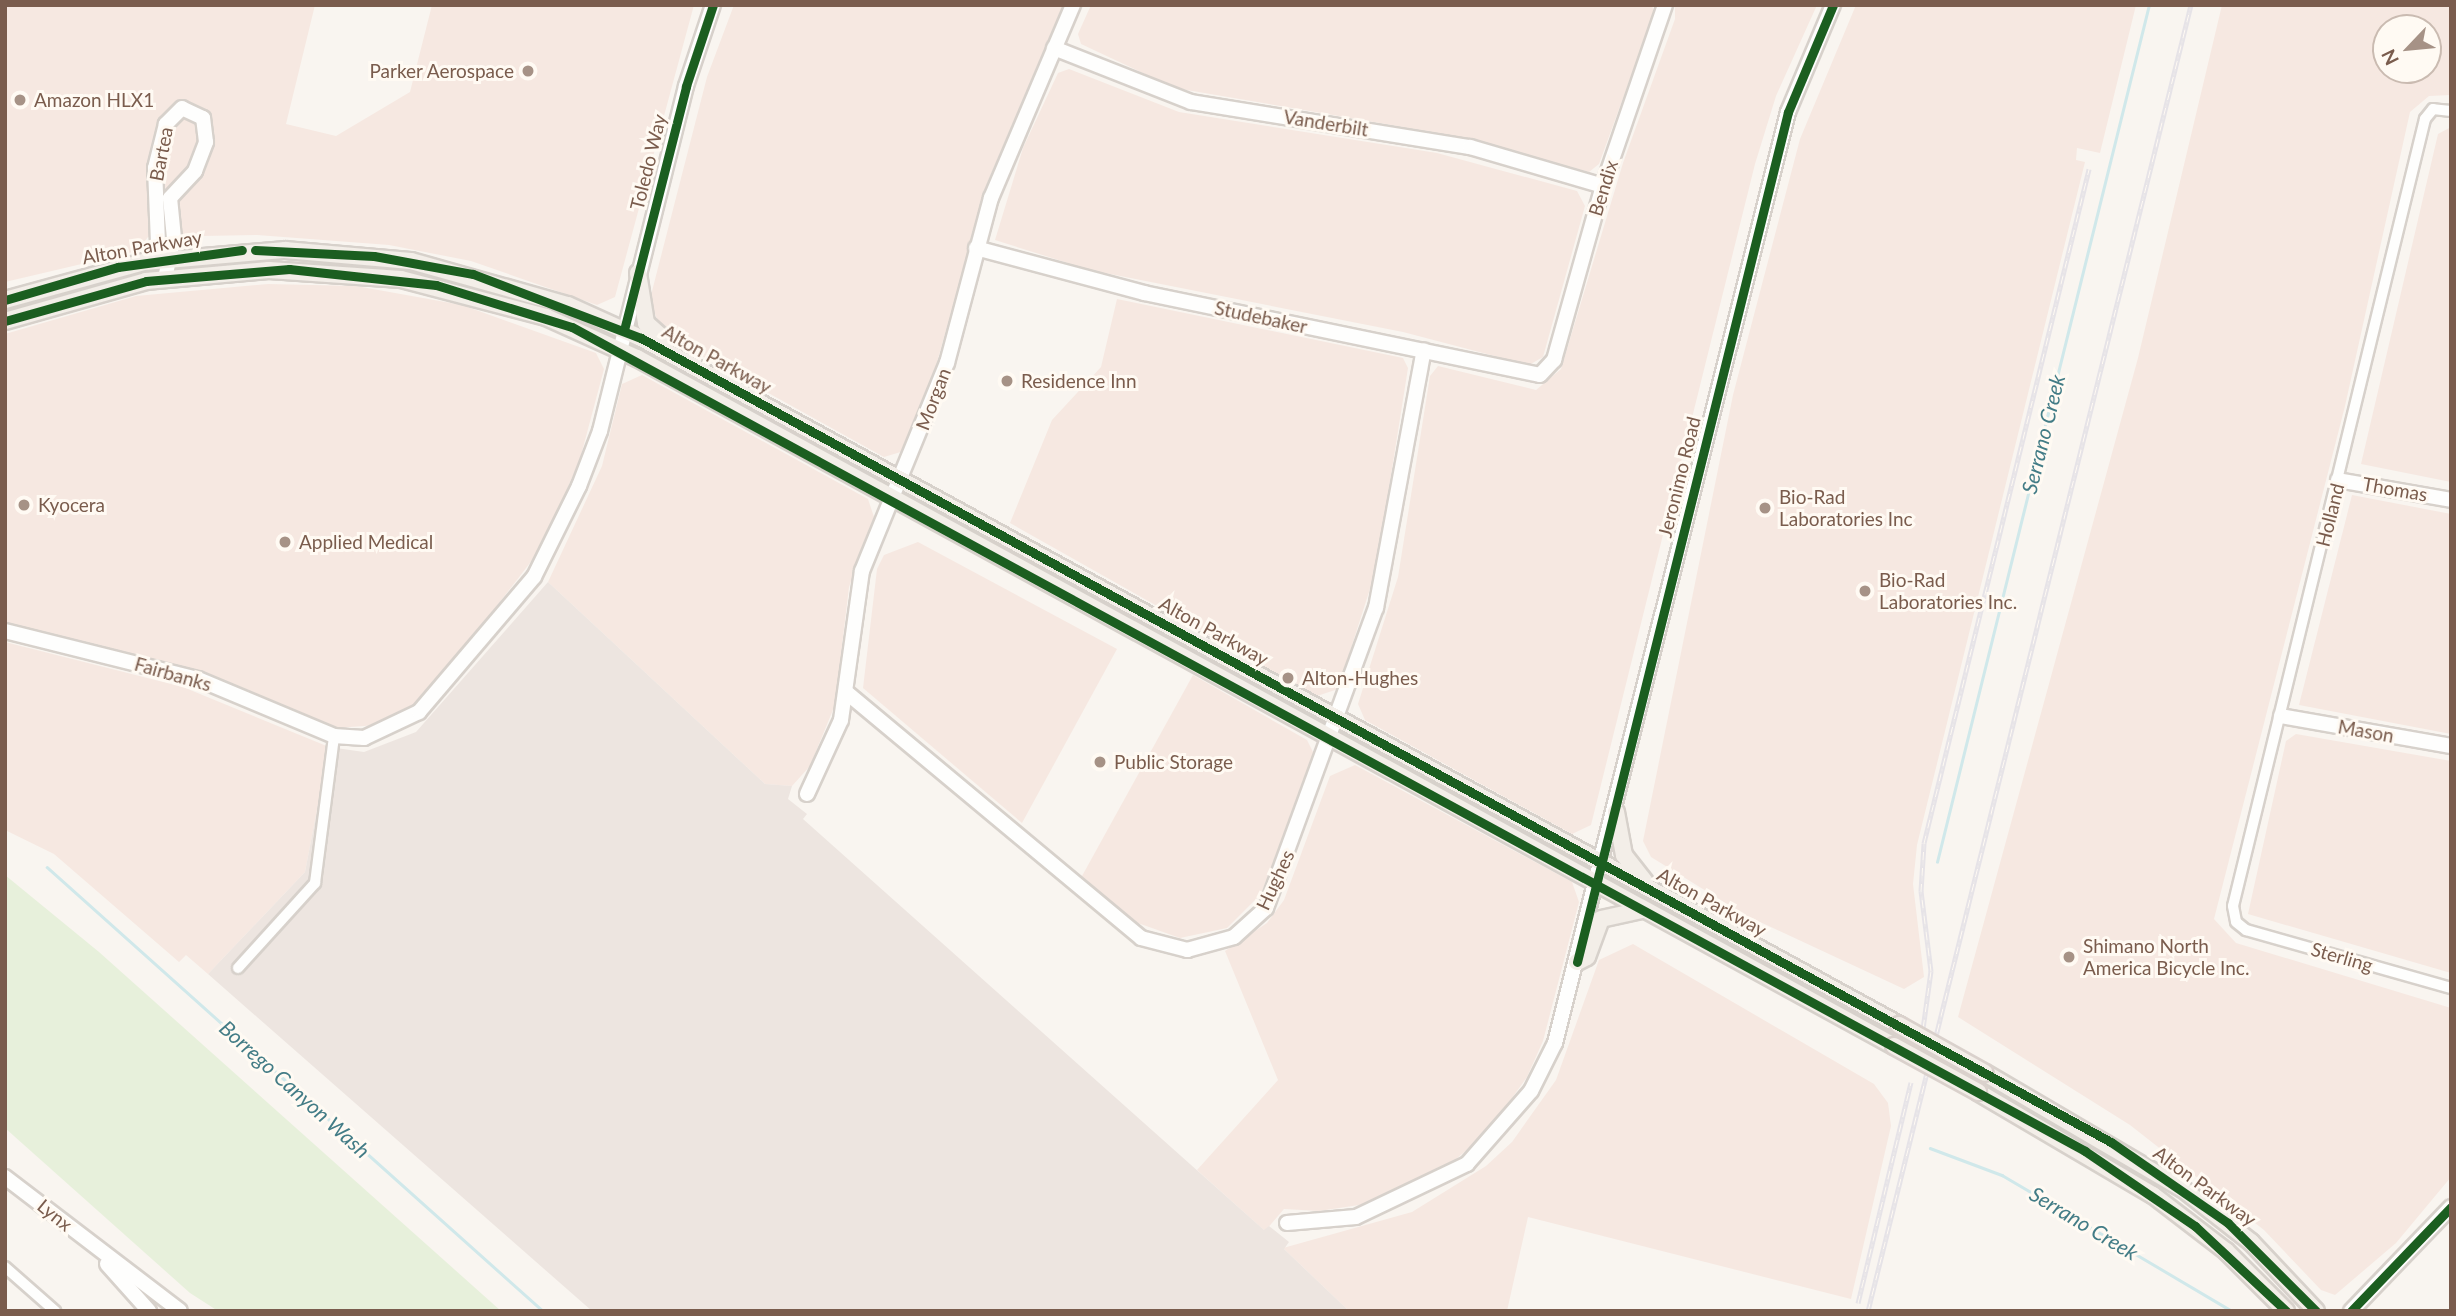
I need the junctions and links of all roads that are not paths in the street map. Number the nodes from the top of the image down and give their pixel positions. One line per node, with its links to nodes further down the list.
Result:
1 (713, 5): 10 (street, Toledo Way)
2 (1073, 5): 5 (street, Morgan)
3 (1665, 5): 7 (street, Bendix)
4 (1833, 5): 31 (street, Jeronimo Road)
5 (1054, 48): 7 (street, Vanderbilt); 8 (street, Morgan)
6 (2451, 111): 20 (street, Holland)
7 (1603, 186): 17 (street, Bendix)
8 (976, 248): 16 (street, Studebaker); 19 (street, Morgan)
9 (167, 259): 9 (street, Bartea); 11 (street, Bartea); 12 (main road, Alton Parkway); 14 (main road, Alton Parkway)
10 (638, 273): 14 (street, Toledo Way); 18 (main road)
11 (165, 278): 13 (main road, Alton Parkway); 15 (main road, Alton Parkway)
12 (5, 300)
13 (5, 321)
14 (624, 330): 15 (street, Toledo Way); 18 (main road, Alton Parkway)
15 (620, 350): 21 (main road, Alton Parkway); 27 (street, Toledo Way)
16 (1424, 350): 17 (street, Studebaker); 26 (street, Hughes)
17 (1546, 372)
18 (712, 376): 19 (main road, Alton Parkway)
19 (900, 479): 21 (street, Morgan); 26 (main road, Alton Parkway)
20 (2339, 480): 22 (street, Thomas); 25 (street, Holland)
21 (892, 497): 24 (street, Morgan); 28 (main road, Alton Parkway)
22 (2451, 500)
23 (5, 631): 27 (street, Fairbanks)
24 (846, 692): 28 (street, Hughes); 30 (street, Morgan)
25 (2281, 716): 29 (street, Mason); 36 (street, Holland)
26 (1338, 719): 28 (street, Hughes); 32 (main road, Alton Parkway)
27 (334, 736): 38 (street)
28 (1331, 737): 33 (main road, Alton Parkway)
29 (2451, 746)
30 (807, 793)
31 (1616, 812): 32 (street, Jeronimo Road); 34 (main road)
32 (1603, 862): 33 (street, Jeronimo Road); 34 (main road, Alton Parkway)
33 (1595, 884): 35 (main road, Alton Parkway); 37 (street, Jeronimo Road)
34 (1651, 889): 51 (main road, Alton Parkway, bridge)
35 (1642, 910): 37 (main road); 45 (main road, Alton Parkway, bridge)
36 (2235, 922): 39 (street, Sterling)
37 (1577, 962): 42 (street, Jeronimo Road)
38 (238, 968)
39 (2451, 988)
40 (5, 1177): 43 (street, Lynx)
41 (2451, 1207): 52 (street)
42 (1287, 1223)
43 (103, 1256): 47 (street, Lynx); 48 (street, Lynx)
44 (5, 1267): 46 (street)
45 (2266, 1289): 49 (main road); 50 (main road, Alton Parkway)
46 (55, 1311)
47 (149, 1311)
48 (180, 1311)
49 (2274, 1311)
50 (2286, 1311)
51 (2316, 1311)
52 (2351, 1311)

